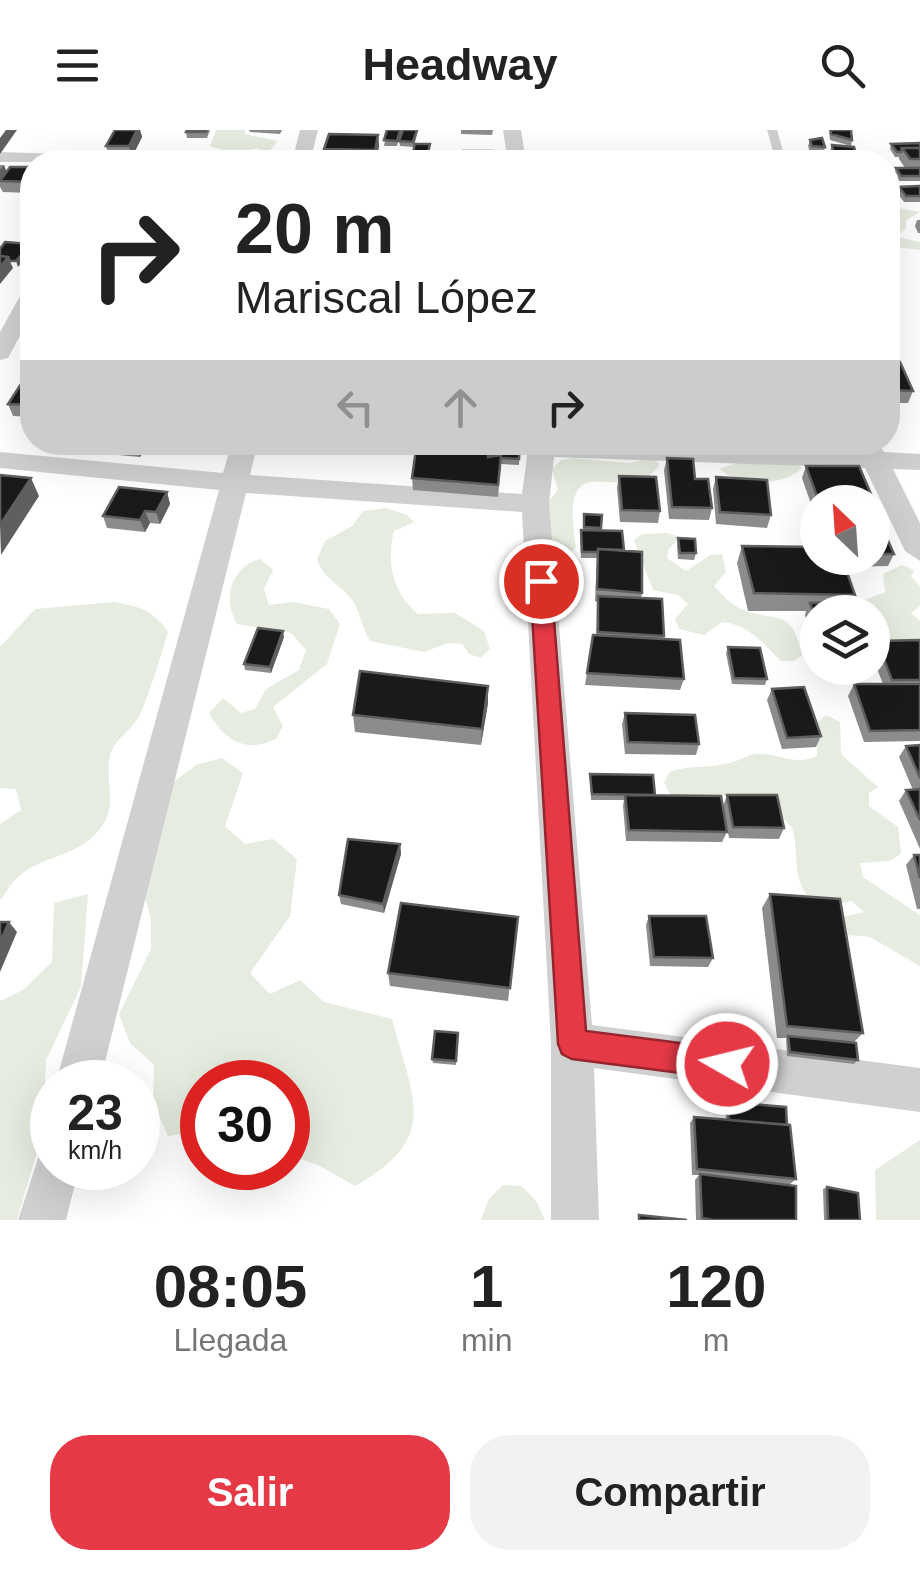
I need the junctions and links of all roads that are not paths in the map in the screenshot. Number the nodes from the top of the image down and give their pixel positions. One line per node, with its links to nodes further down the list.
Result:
1 (20, 316): 2 (street)
2 (0, 353)
3 (242, 455): 9 (street)
4 (541, 455): 10 (street)
5 (872, 455): 11 (street)
6 (886, 455): 8 (street)
7 (0, 460): 9 (street)
8 (920, 462)
9 (235, 484): 10 (street); 13 (street)
10 (535, 504): 12 (street)
11 (920, 552)
12 (572, 1044): 14 (street); 17 (street)
13 (84, 1060)
14 (920, 1090)
15 (50, 1190): 16 (street)
16 (42, 1220)
17 (575, 1220)

